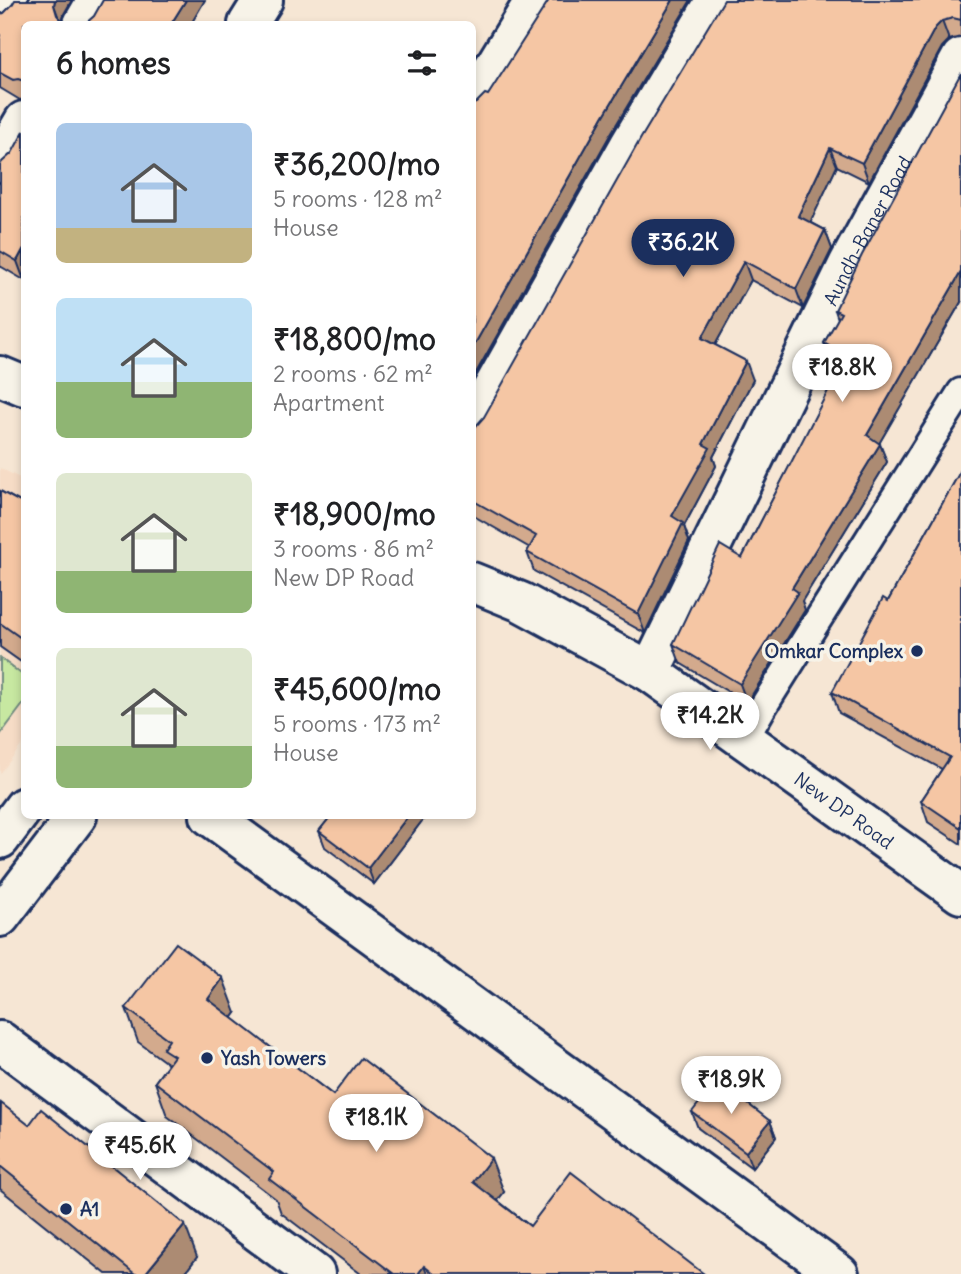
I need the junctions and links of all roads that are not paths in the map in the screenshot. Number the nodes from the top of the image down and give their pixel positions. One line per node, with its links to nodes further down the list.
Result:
1 (8, 0): 6 (street)
2 (97, 0): 7 (street)
3 (263, 0): 8 (street)
4 (535, 0): 10 (street)
5 (716, 0): 16 (street)
6 (0, 14)
7 (85, 21)
8 (250, 21)
9 (961, 58): 18 (street, Aundh-Baner Road)
10 (476, 96)
11 (21, 126): 12 (street)
12 (0, 162)
13 (0, 376): 14 (street)
14 (21, 385)
15 (961, 392): 19 (lane)
16 (476, 418)
17 (476, 584): 18 (street, New DP Road)
18 (650, 672): 19 (street, New DP Road)
19 (744, 740): 24 (street, New DP Road)
20 (21, 811): 23 (street)
21 (76, 819): 25 (street)
22 (214, 819): 28 (street)
23 (0, 839)
24 (961, 894)
25 (0, 917)
26 (0, 1041): 27 (street)
27 (315, 1274)
28 (839, 1274)

